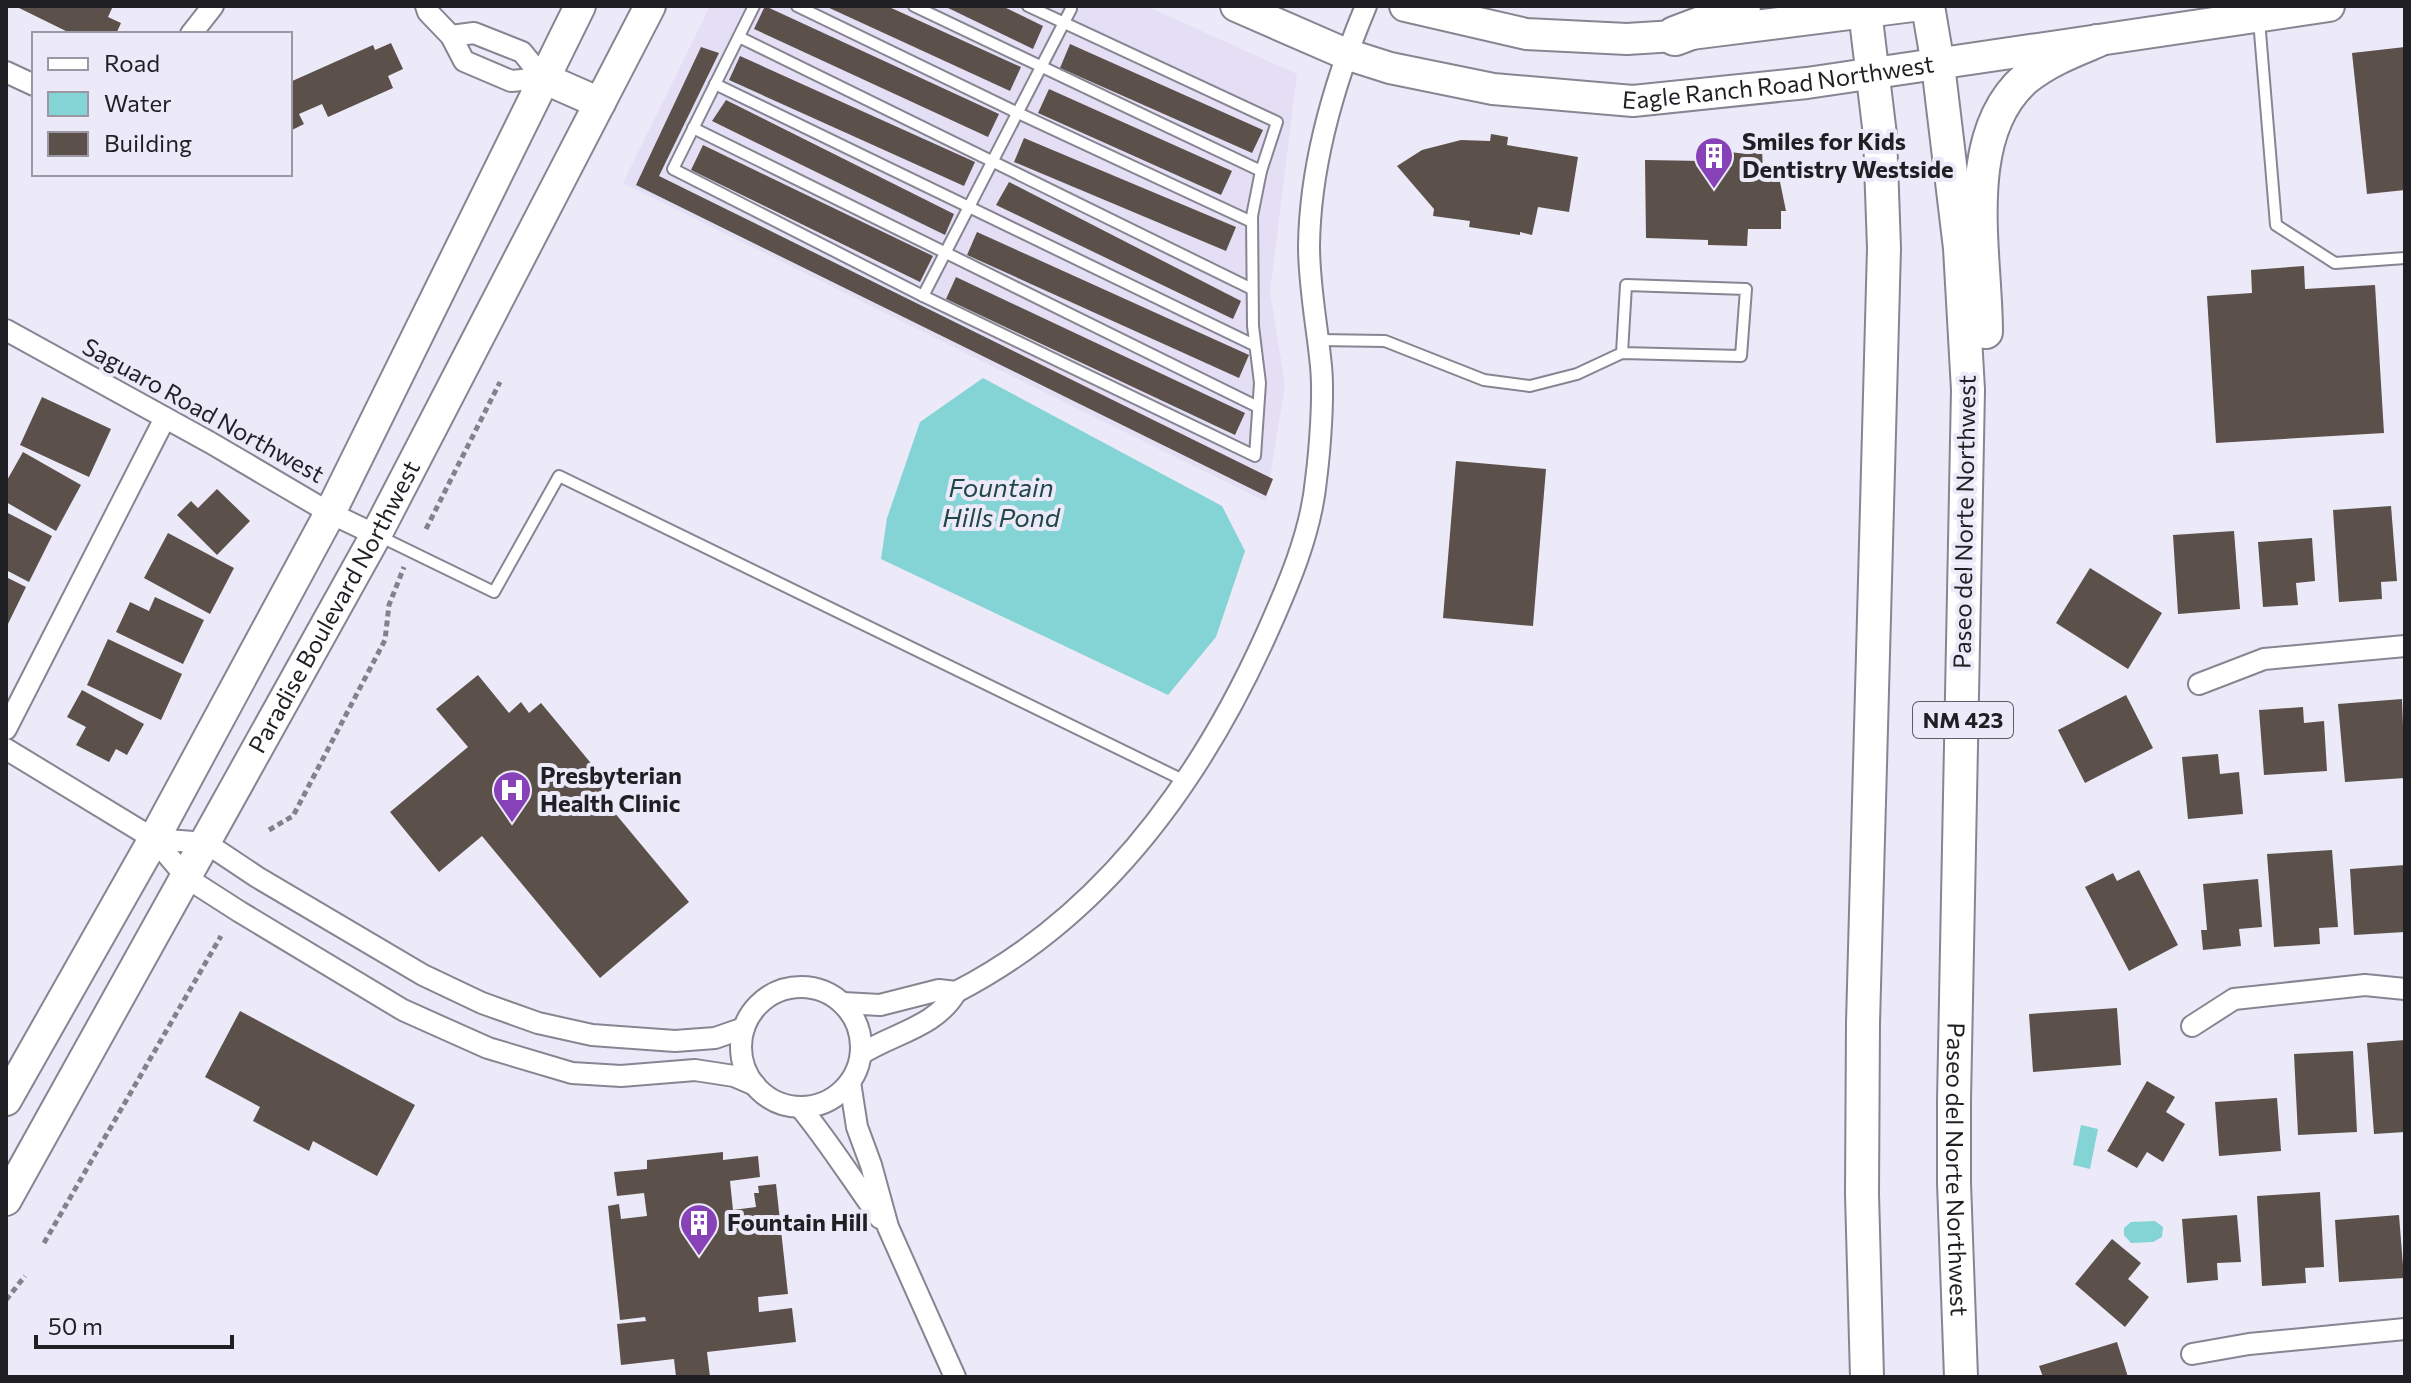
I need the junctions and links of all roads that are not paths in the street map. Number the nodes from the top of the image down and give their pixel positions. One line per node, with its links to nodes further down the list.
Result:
1 (213, 6): 20 (street)
2 (426, 6): 21 (street)
3 (580, 6): 30 (street, Paradise Boulevard Northwest)
4 (650, 6): 33 (street, Paradise Boulevard Northwest)
5 (754, 6): 23 (lane)
6 (797, 6): 34 (lane)
7 (914, 6): 27 (lane)
8 (1028, 6): 19 (lane)
9 (1236, 6): 25 (street, Eagle Ranch Road Northwest)
10 (1366, 6): 25 (street)
11 (1405, 6): 22 (street)
12 (1741, 6): 22 (highway)
13 (1913, 6): 17 (street)
14 (1928, 6): 26 (main road, Paseo del Norte Northwest / NM 423)
15 (2329, 6): 18 (street, Eagle Ranch Road Northwest)
16 (1071, 9): 19 (lane)
17 (1865, 9): 22 (street); 29 (main road)
18 (2259, 17): 24 (street, Eagle Ranch Road Northwest); 41 (lane)
19 (1064, 24): 27 (lane); 37 (lane)
20 (193, 32)
21 (451, 36): 30 (street); 30 (street)
22 (1675, 36)
23 (739, 37): 32 (lane); 36 (lane)
24 (2097, 41): 26 (street, Eagle Ranch Road Northwest); 50 (main road)
25 (1346, 54): 29 (street, Eagle Ranch Road Northwest); 45 (street)
26 (1938, 65): 29 (street, Eagle Ranch Road Northwest); 50 (main road, Paseo del Norte Northwest / NM 423)
27 (1040, 66): 34 (lane); 37 (lane)
28 (6, 72): 31 (street)
29 (1874, 74): 76 (main road)
30 (543, 78): 33 (street); 51 (street, Paradise Boulevard Northwest)
31 (32, 84)
32 (715, 84): 35 (lane); 38 (lane)
33 (600, 103): 52 (street, Paradise Boulevard Northwest)
34 (1018, 113): 36 (lane); 39 (lane)
35 (693, 128): 40 (lane); 43 (lane)
36 (993, 162): 38 (lane); 42 (lane)
37 (1261, 171): 39 (lane)
38 (970, 208): 40 (lane); 46 (lane)
39 (1252, 222): 42 (lane)
40 (945, 253): 43 (lane); 48 (lane)
41 (2405, 258)
42 (1252, 289): 46 (lane)
43 (923, 296): 48 (lane)
44 (6, 330): 49 (street, Saguaro Road Northwest)
45 (1318, 340): 47 (lane); 57 (street)
46 (1254, 345): 48 (lane)
47 (1622, 353): 47 (lane)
48 (1258, 407)
49 (165, 418): 51 (street, Saguaro Road Northwest); 55 (street)
50 (1968, 478): 77 (main road, Paseo del Norte Northwest / NM 423)
51 (330, 513): 52 (street, Saguaro Road Northwest); 58 (street, Paradise Boulevard Northwest)
52 (376, 535): 57 (lane); 59 (street, Paradise Boulevard Northwest)
53 (2405, 646): 54 (street)
54 (2199, 684)
55 (6, 729)
56 (6, 749): 58 (street)
57 (1185, 781): 62 (street)
58 (154, 839): 59 (street); 60 (street); 69 (street, Paradise Boulevard Northwest)
59 (206, 843): 60 (street, Paradise Boulevard Northwest); 65 (street)
60 (187, 878): 68 (street); 71 (street, Paradise Boulevard Northwest)
61 (2405, 989): 64 (street)
62 (956, 992): 63 (street); 66 (street)
63 (843, 1003): 65 (street); 66 (street)
64 (2192, 1026)
65 (744, 1028): 68 (street)
66 (861, 1054): 67 (street)
67 (850, 1082): 70 (street); 72 (street)
68 (755, 1085): 70 (street)
69 (6, 1100)
70 (800, 1107): 72 (street)
71 (6, 1200)
72 (888, 1227): 75 (street)
73 (2405, 1329): 74 (street)
74 (2192, 1354)
75 (955, 1377)
76 (1867, 1377)
77 (1961, 1377)

